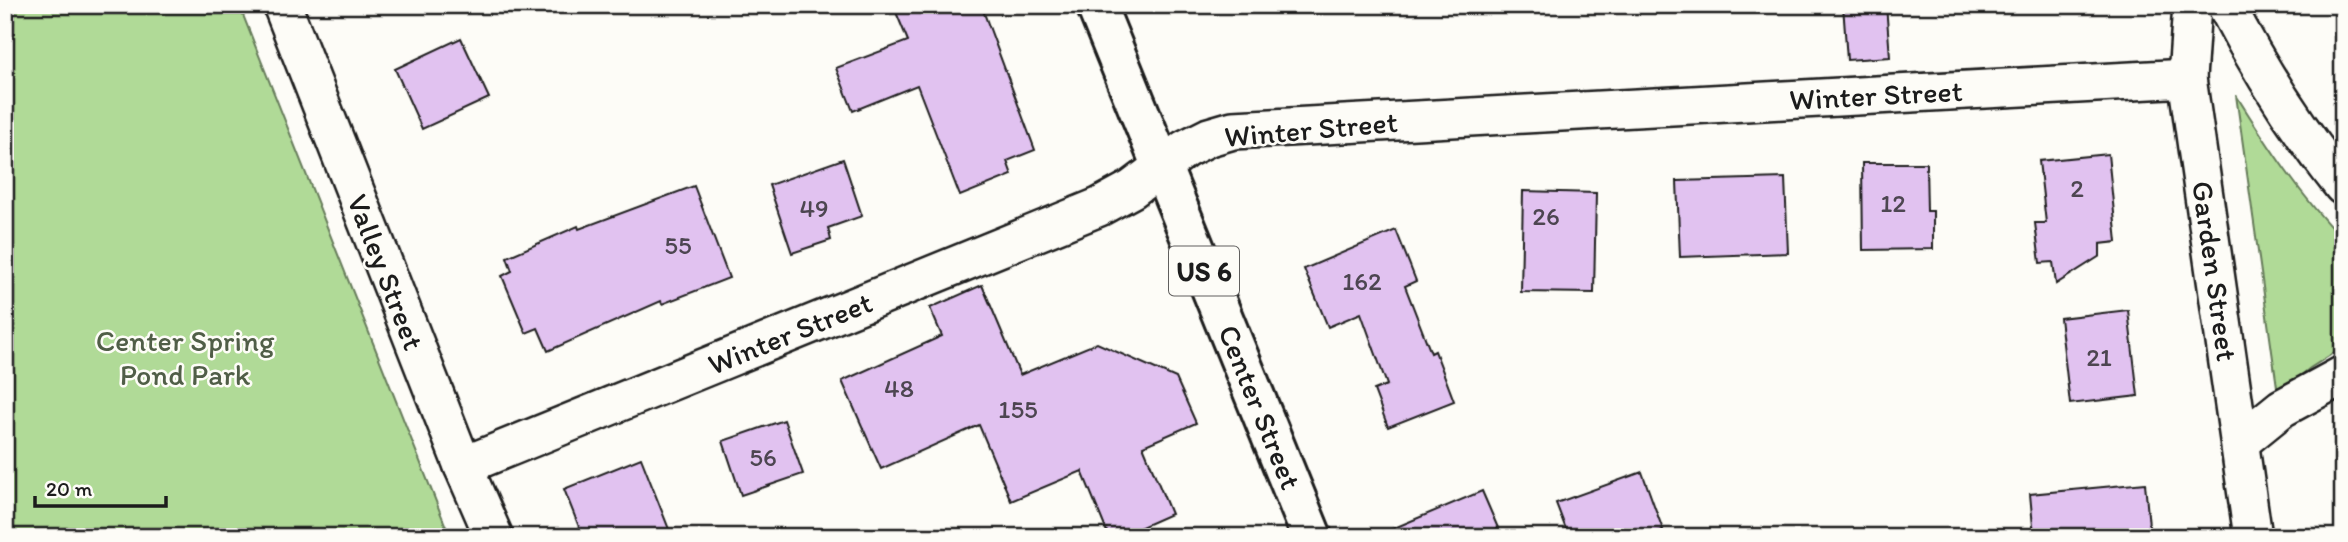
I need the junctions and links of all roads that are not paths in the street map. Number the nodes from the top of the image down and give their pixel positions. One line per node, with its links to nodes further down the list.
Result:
1 (282, 5): 10 (street, Valley Street)
2 (1096, 5): 6 (main road, Center Street / US 6)
3 (2192, 5): 5 (street, Garden Street)
4 (2226, 5): 7 (street)
5 (2187, 78): 6 (street, Winter Street); 9 (street, Garden Street)
6 (1161, 166): 10 (street, Winter Street); 12 (main road, Center Street / US 6)
7 (2343, 186)
8 (2343, 375): 9 (street)
9 (2240, 442): 13 (street, Garden Street)
10 (463, 466): 11 (street, Valley Street)
11 (494, 537)
12 (1312, 537)
13 (2253, 537)

